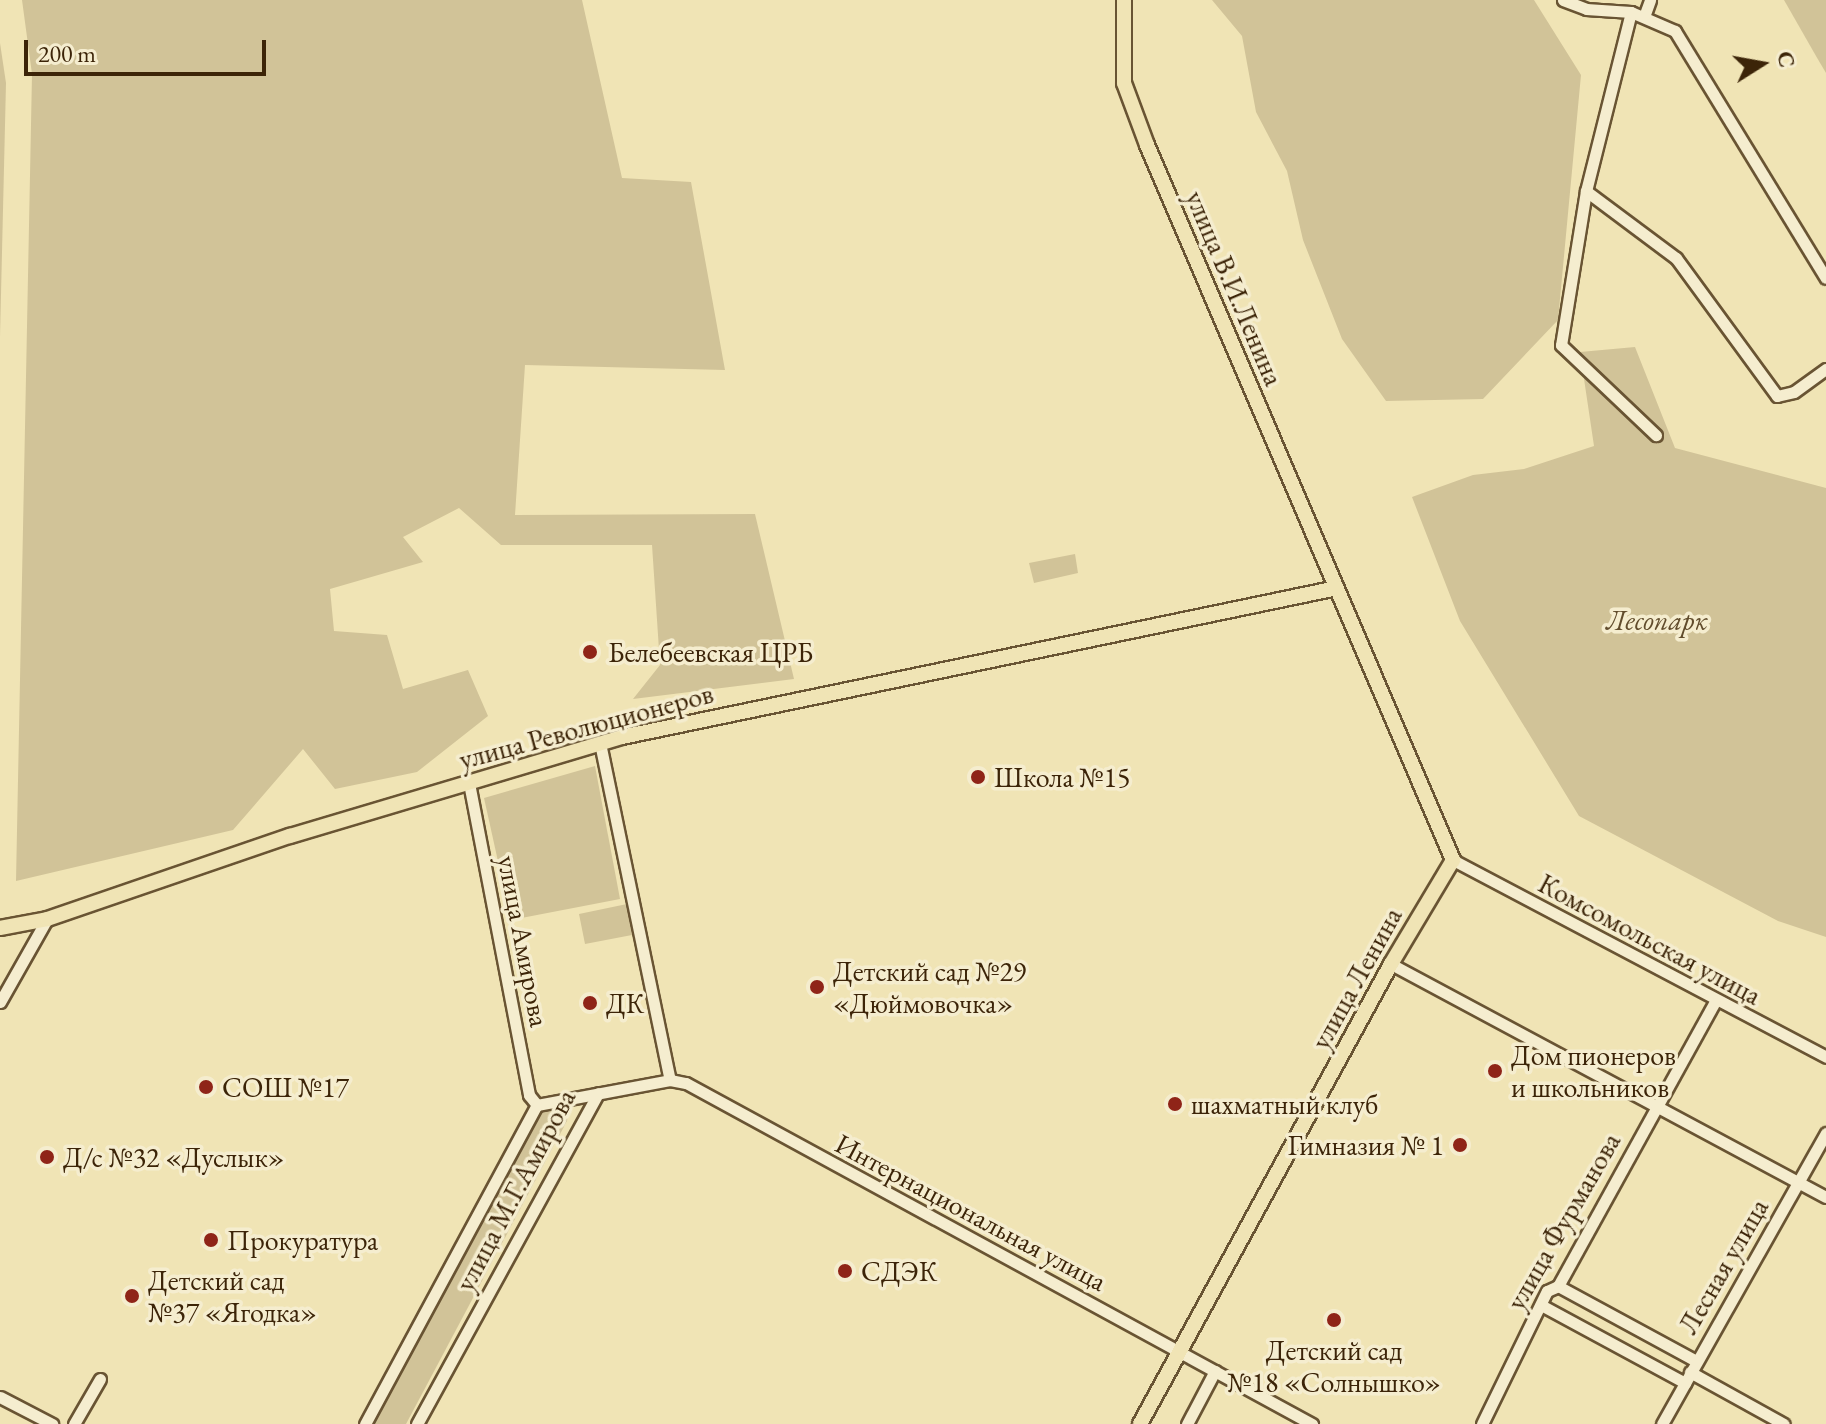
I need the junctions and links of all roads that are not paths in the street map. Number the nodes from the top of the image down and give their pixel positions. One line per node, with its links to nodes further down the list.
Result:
1 (1124, 0): 10 (main road, улица В.И.Ленина)
2 (1563, 0): 4 (street)
3 (1650, 0): 5 (street)
4 (1631, 12): 5 (street); 6 (street)
5 (1645, 14): 7 (street)
6 (1586, 191): 8 (street); 9 (street)
7 (1826, 278)
8 (1826, 369)
9 (1656, 435)
10 (1337, 588): 11 (main road, улица Революционеров); 13 (main road)
11 (600, 743): 12 (main road, улица Революционеров); 20 (street)
12 (469, 783): 14 (main road, улица Революционеров); 22 (street, улица Амирова)
13 (1453, 860): 16 (main road, улица Ленина); 18 (street, Комсомольская улица)
14 (47, 919): 15 (main road, улица Революционеров); 17 (street)
15 (0, 928)
16 (1391, 964): 23 (street); 29 (main road, улица Ленина)
17 (0, 1002)
18 (1714, 1003): 19 (street, Комсомольская улица); 23 (street, улица Фурманова)
19 (1826, 1057)
20 (670, 1080): 21 (street); 29 (street, Интернациональная улица)
21 (598, 1093): 22 (street, улица М.Г.Амирова); 37 (street, улица М.Г.Амирова)
22 (537, 1105): 36 (street, улица М.Г.Амирова)
23 (1656, 1106): 25 (street); 27 (street, улица Фурманова)
24 (1826, 1133): 25 (street, Лесная улица)
25 (1798, 1182): 26 (street); 31 (street, Лесная улица)
26 (1826, 1197)
27 (1558, 1286): 28 (street, улица Фурманова); 31 (street)
28 (1541, 1305): 31 (street); 41 (street, улица Фурманова)
29 (1180, 1352): 30 (street, Интернациональная улица); 38 (main road, улица Ленина)
30 (1215, 1371): 39 (street); 40 (street, Интернациональная улица)
31 (1690, 1372): 42 (street, Лесная улица); 43 (street)
32 (100, 1379): 35 (street)
33 (0, 1397): 34 (street)
34 (52, 1424)
35 (74, 1424)
36 (365, 1424)
37 (417, 1424)
38 (1140, 1424)
39 (1187, 1424)
40 (1312, 1424)
41 (1482, 1424)
42 (1662, 1424)
43 (1784, 1424)

